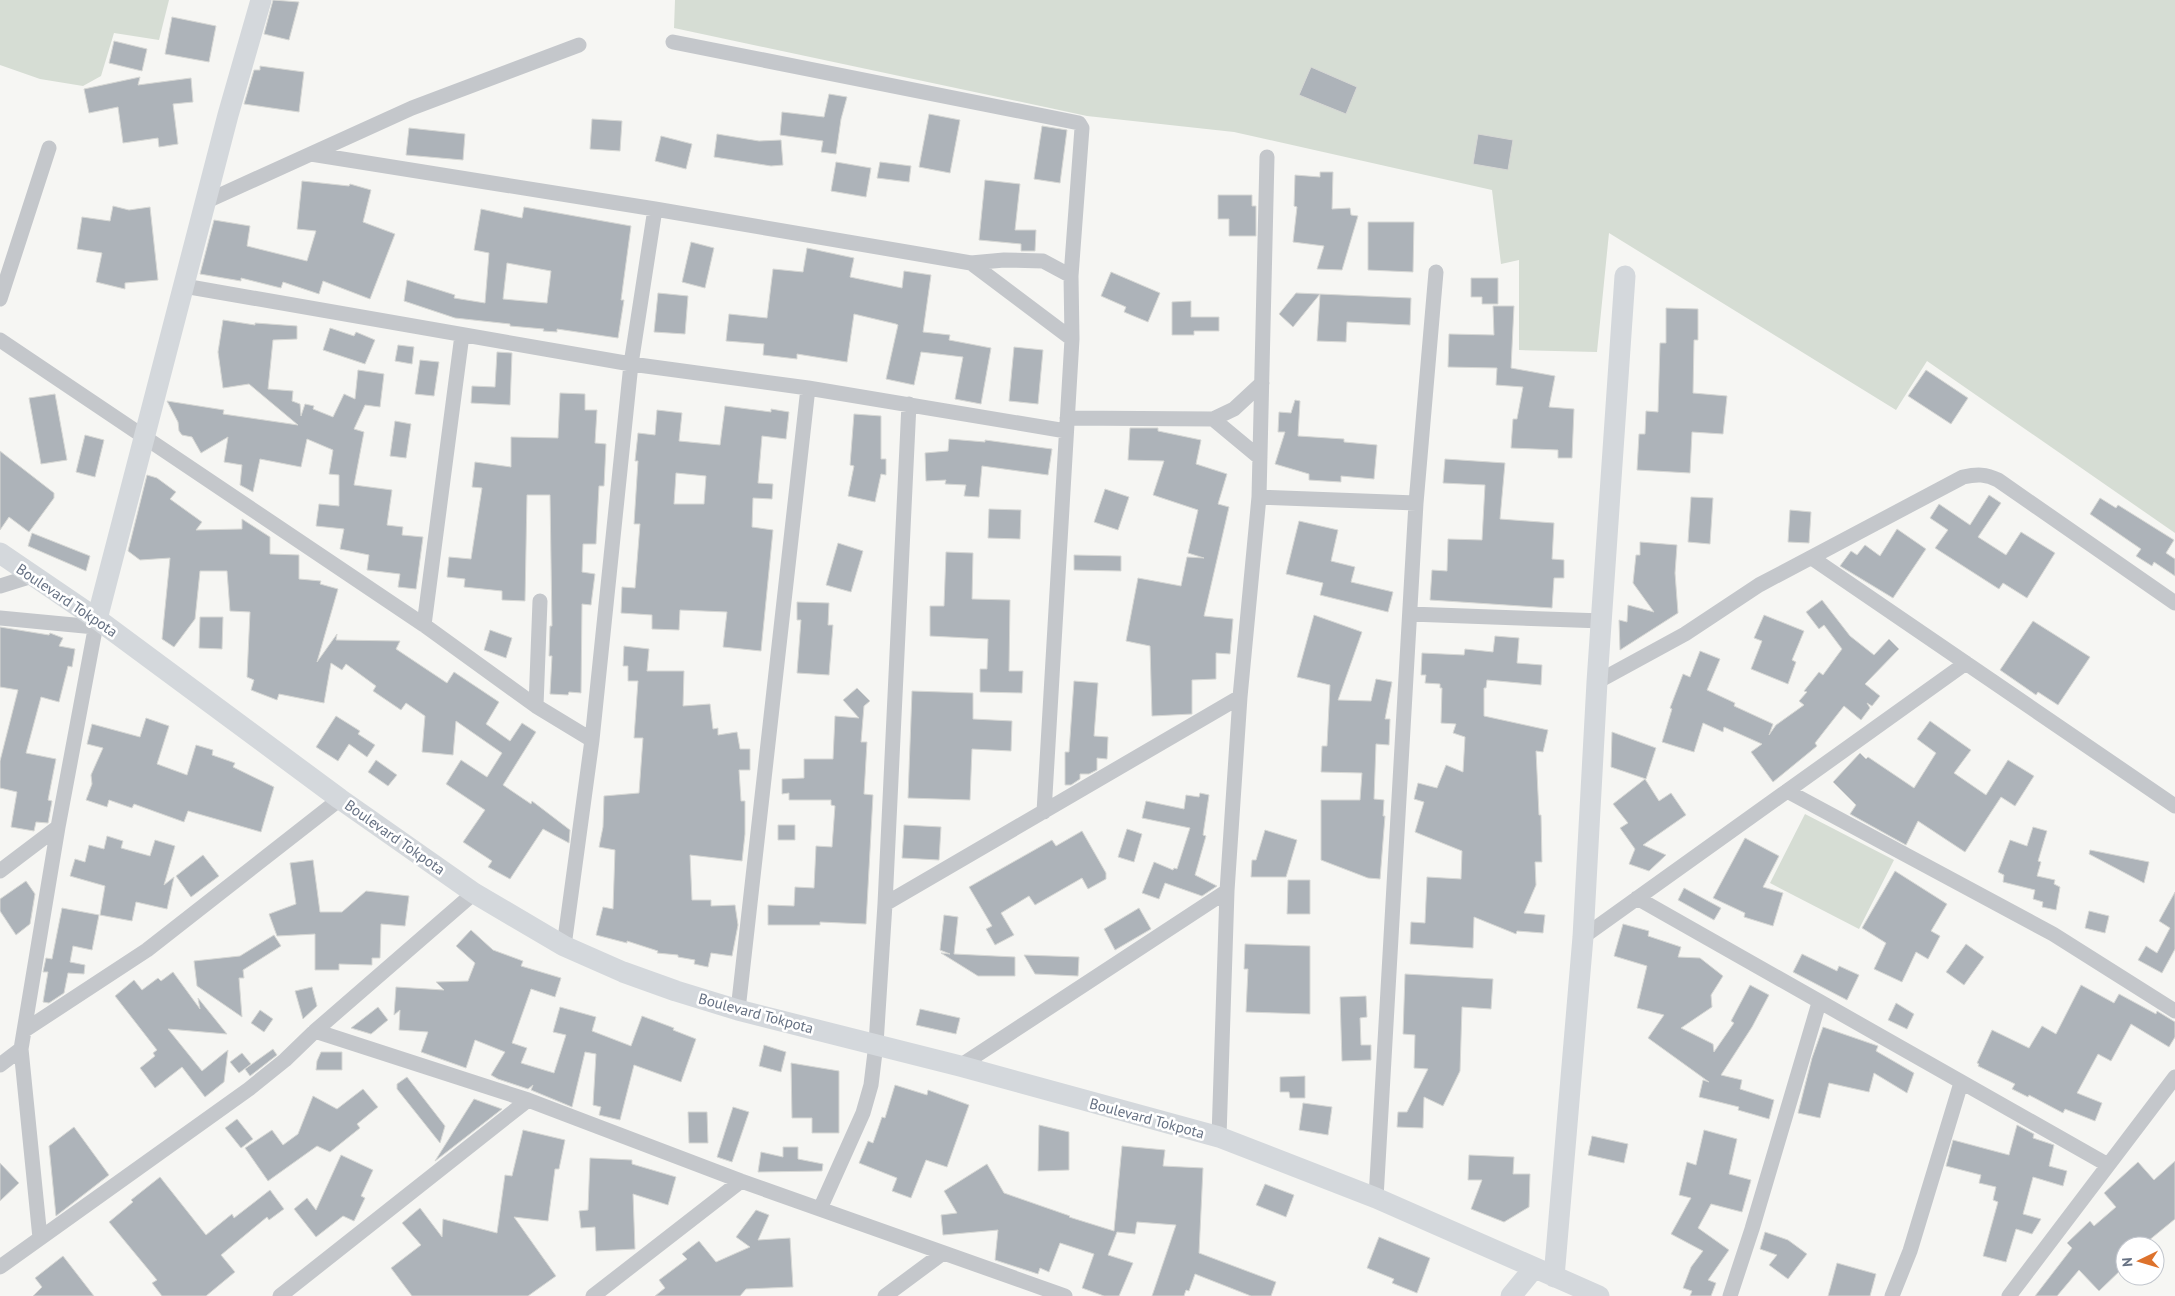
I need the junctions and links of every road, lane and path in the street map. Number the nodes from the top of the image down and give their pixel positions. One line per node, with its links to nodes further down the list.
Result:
1 (261, 0): 7 (street)
2 (673, 42): 11 (street)
3 (579, 45): 5 (street)
4 (49, 148): 14 (street)
5 (311, 154): 7 (street); 8 (street)
6 (1267, 157): 19 (street)
7 (205, 202): 13 (street)
8 (655, 209): 9 (street); 18 (street)
9 (971, 263): 11 (street); 16 (street)
10 (1436, 272): 27 (street)
11 (1071, 276): 16 (street)
12 (1625, 276): 36 (street)
13 (184, 286): 15 (street); 24 (street)
14 (0, 299)
15 (462, 335): 18 (street); 38 (street)
16 (1072, 339): 23 (street)
17 (0, 340): 24 (street)
18 (631, 364): 20 (street); 43 (street)
19 (1262, 383): 22 (street); 25 (street)
20 (808, 388): 21 (street); 57 (street)
21 (909, 404): 23 (street); 53 (street)
22 (1212, 419): 23 (street); 25 (street)
23 (1067, 424): 47 (street)
24 (143, 438): 37 (street); 38 (street)
25 (1260, 458): 26 (street)
26 (1259, 496): 27 (street); 41 (street)
27 (1416, 503): 34 (street)
28 (0, 553): 30 (street, Boulevard Tokpota)
29 (1812, 558): 33 (street); 39 (street); 40 (street)
30 (32, 576): 31 (street); 37 (street, Boulevard Tokpota)
31 (0, 586)
32 (540, 601): 42 (street)
33 (2175, 603)
34 (1410, 614): 36 (street); 71 (street)
35 (0, 618): 37 (street)
36 (1602, 621): 40 (street)
37 (96, 623): 45 (street, Boulevard Tokpota); 48 (street)
38 (424, 625): 42 (street)
39 (1966, 663): 44 (street); 46 (street)
40 (1597, 682): 54 (street)
41 (1240, 697): 47 (street); 50 (street)
42 (536, 706): 43 (street)
43 (592, 740): 55 (street)
44 (1787, 791): 52 (street); 58 (street)
45 (340, 799): 51 (street, Boulevard Tokpota); 59 (street)
46 (2175, 806)
47 (1044, 812): 53 (street)
48 (58, 828): 49 (street); 59 (street)
49 (0, 871)
50 (1227, 891): 64 (street); 68 (street)
51 (474, 893): 55 (street, Boulevard Tokpota); 60 (street)
52 (1637, 898): 54 (street); 56 (street)
53 (884, 904): 61 (street)
54 (1583, 937): 77 (street)
55 (564, 946): 57 (street, Boulevard Tokpota)
56 (1819, 1003): 66 (street); 85 (street)
57 (738, 1010): 61 (street, Boulevard Tokpota)
58 (2175, 1011)
59 (25, 1030): 62 (street)
60 (315, 1031): 67 (street); 73 (street)
61 (876, 1044): 64 (street, Boulevard Tokpota); 72 (street)
62 (21, 1049): 63 (street); 73 (street)
63 (0, 1065)
64 (960, 1066): 68 (street, Boulevard Tokpota)
65 (2175, 1078): 69 (street)
66 (1960, 1083): 69 (street); 86 (street)
67 (528, 1100): 70 (street); 79 (street)
68 (1219, 1137): 71 (street, Boulevard Tokpota)
69 (2108, 1165): 87 (street)
70 (741, 1181): 72 (street); 80 (street)
71 (1376, 1198): 76 (street, Boulevard Tokpota)
72 (820, 1209): 74 (street)
73 (40, 1238): 75 (street)
74 (943, 1253): 78 (street); 81 (street)
75 (0, 1267)
76 (1534, 1268): 77 (street, Boulevard Tokpota); 83 (street)
77 (1554, 1277): 84 (street, Boulevard Tokpota)
78 (1047, 1293): 82 (street)
79 (280, 1296)
80 (593, 1296)
81 (885, 1296)
82 (1065, 1296)
83 (1511, 1296)
84 (1599, 1296)
85 (1730, 1296)
86 (1892, 1296)
87 (2009, 1296)

